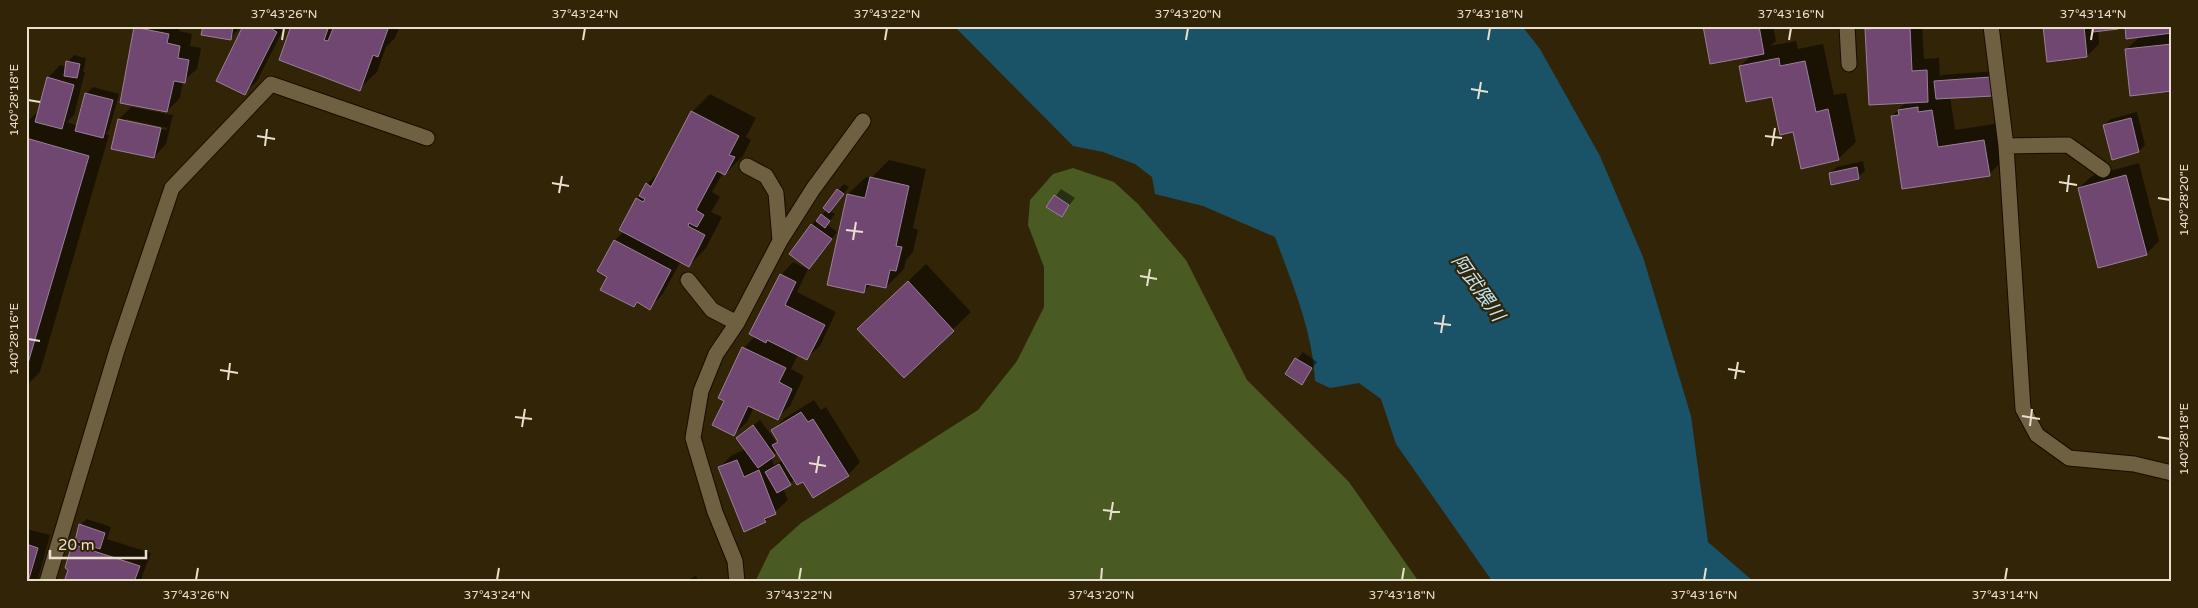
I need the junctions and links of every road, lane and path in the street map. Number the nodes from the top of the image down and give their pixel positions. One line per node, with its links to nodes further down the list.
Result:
1 (1847, 26): 3 (street)
2 (1991, 26): 6 (street)
3 (1849, 64)
4 (863, 121): 9 (street)
5 (427, 138): 13 (street)
6 (2006, 146): 8 (street); 12 (street)
7 (747, 166): 9 (street)
8 (2103, 170)
9 (780, 242): 11 (street)
10 (688, 280): 11 (street)
11 (736, 323): 14 (street)
12 (2172, 472)
13 (47, 582)
14 (737, 582)

